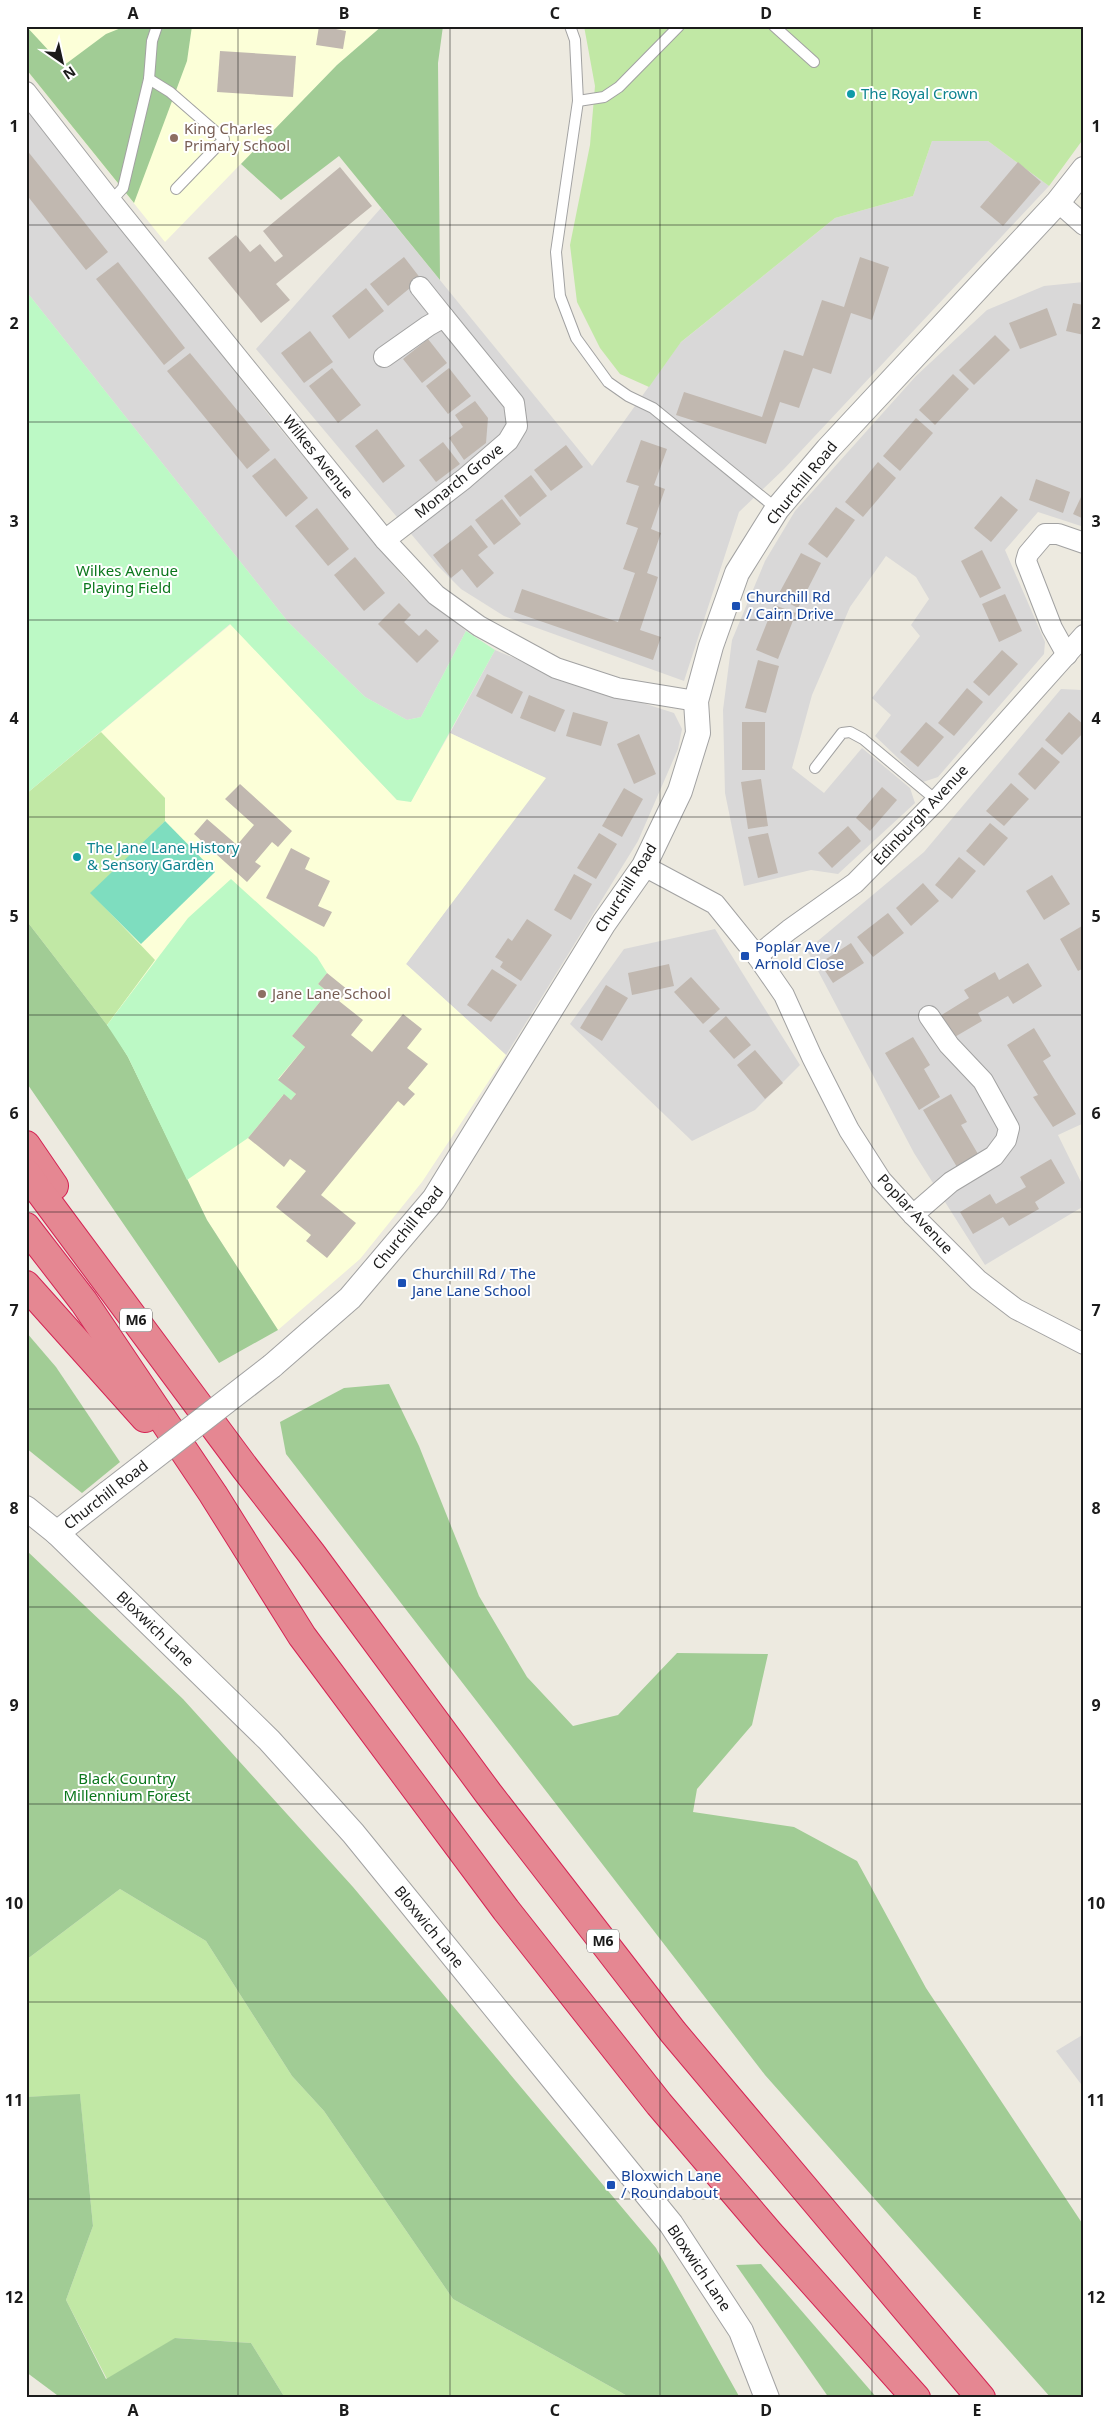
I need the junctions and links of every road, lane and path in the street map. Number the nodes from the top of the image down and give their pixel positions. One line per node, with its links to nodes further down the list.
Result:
1 (157, 26): 6 (lane)
2 (570, 26): 8 (lane)
3 (679, 26): 8 (lane)
4 (774, 26): 5 (lane)
5 (814, 62)
6 (149, 79): 10 (lane); 11 (lane)
7 (26, 92): 11 (street, Wilkes Avenue)
8 (578, 101): 17 (lane)
9 (1084, 169): 12 (street, Churchill Road)
10 (176, 189)
11 (111, 201): 18 (street, Wilkes Avenue)
12 (1058, 202): 13 (street); 17 (street, Churchill Road)
13 (1084, 225)
14 (420, 287): 15 (street, Monarch Grove)
15 (444, 317): 16 (street); 18 (street, Monarch Grove)
16 (384, 357)
17 (777, 509): 22 (street, Churchill Road)
18 (385, 540): 22 (street, Wilkes Avenue)
19 (1084, 543): 21 (street)
20 (1084, 635): 21 (street, Edinburgh Avenue)
21 (1067, 655): 24 (street, Edinburgh Avenue)
22 (696, 701): 25 (street, Churchill Road)
23 (815, 768): 24 (lane)
24 (936, 800): 26 (street, Edinburgh Avenue)
25 (644, 866): 26 (street, Poplar Avenue); 37 (street, Churchill Road, bridge)
26 (757, 956): 30 (street, Poplar Avenue)
27 (929, 1016): 30 (street)
28 (26, 1145): 34 (highway)
29 (26, 1173): 34 (highway, M6)
30 (913, 1215): 33 (street, Poplar Avenue)
31 (26, 1227): 35 (highway, M6)
32 (26, 1285): 35 (highway)
33 (1084, 1344)
34 (245, 1468): 40 (highway, M6)
35 (213, 1494): 39 (highway, M6)
36 (26, 1508): 37 (street, Bloxwich Lane)
37 (57, 1534): 38 (street, Bloxwich Lane)
38 (767, 2398)
39 (916, 2398)
40 (981, 2398)

